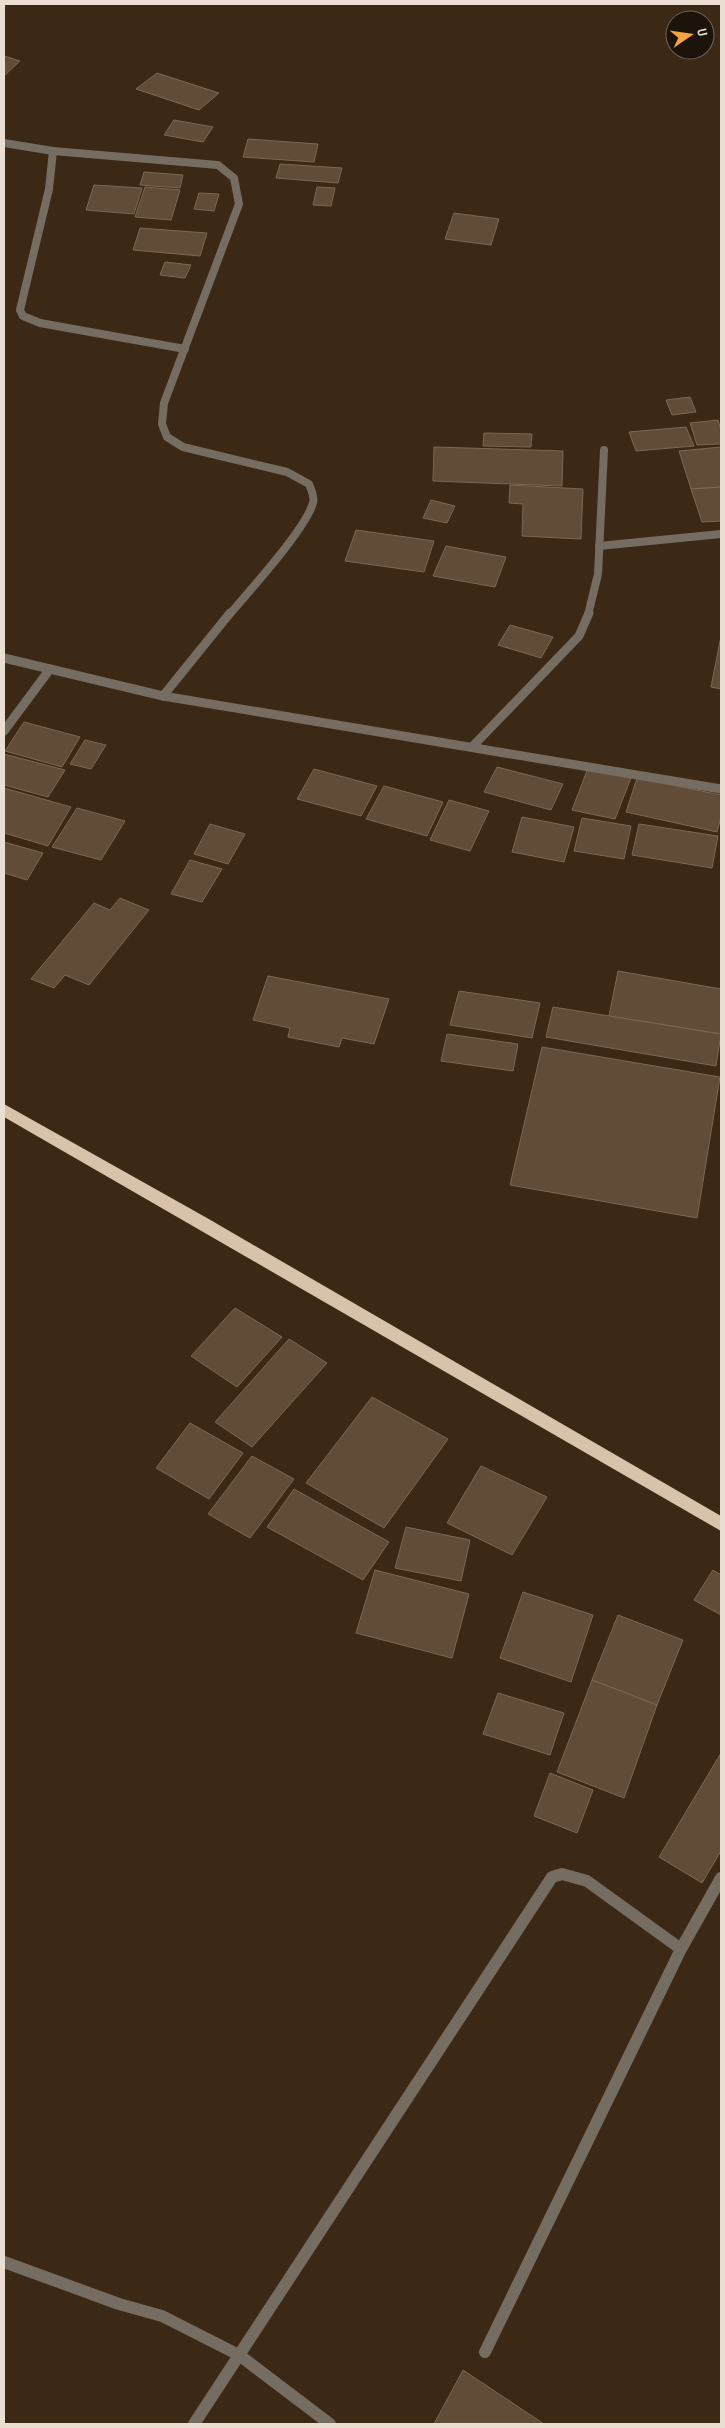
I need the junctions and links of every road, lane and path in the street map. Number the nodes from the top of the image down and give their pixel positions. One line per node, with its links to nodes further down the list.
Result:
1 (4, 143): 2 (street)
2 (53, 151): 3 (street); 3 (street)
3 (185, 349): 9 (street)
4 (604, 450): 6 (street)
5 (721, 534): 6 (street)
6 (599, 546): 11 (street)
7 (4, 658): 8 (street)
8 (50, 669): 9 (street); 10 (street)
9 (163, 696): 11 (street)
10 (4, 731)
11 (472, 746): 12 (street)
12 (721, 789)
13 (4, 1110): 14 (highway)
14 (721, 1524)
15 (721, 1878): 16 (street)
16 (681, 1949): 18 (street); 19 (street)
17 (4, 2262): 19 (street)
18 (485, 2352)
19 (239, 2355): 20 (street); 21 (street)
20 (194, 2424)
21 (330, 2424)

